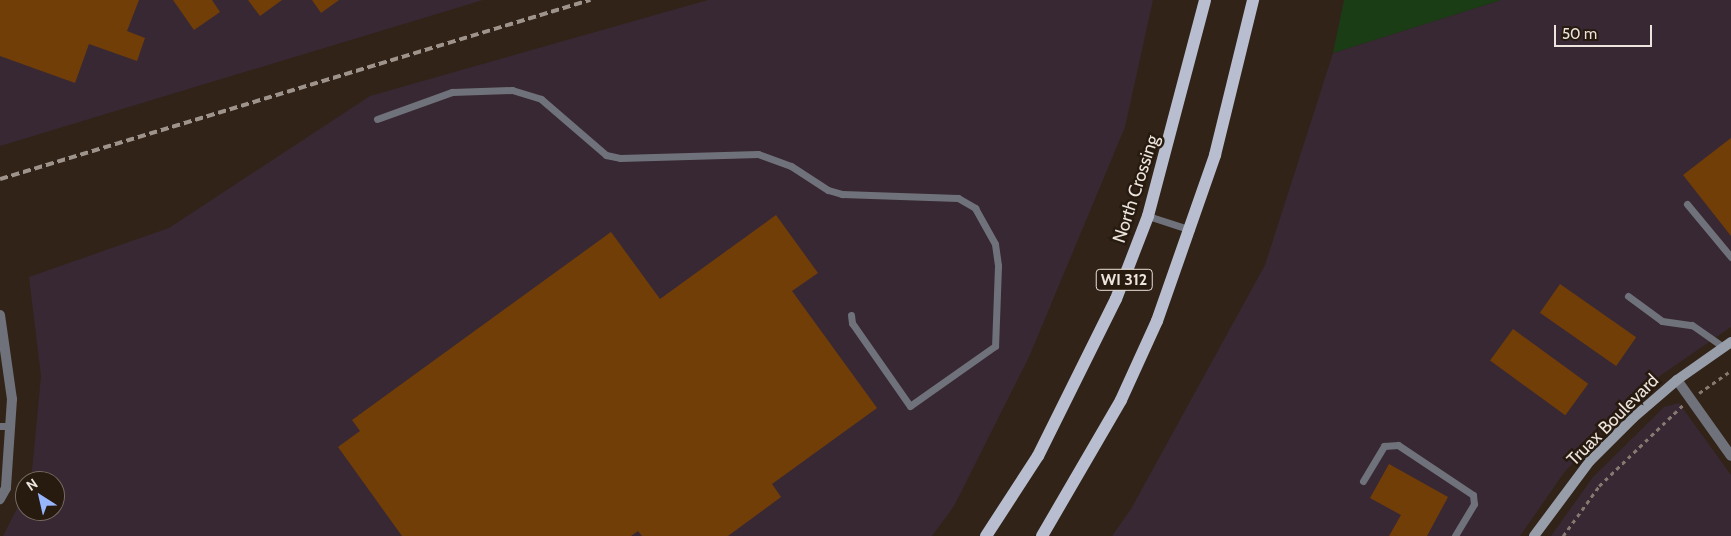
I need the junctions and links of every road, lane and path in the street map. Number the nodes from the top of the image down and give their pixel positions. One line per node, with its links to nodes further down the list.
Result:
1 (1205, 0): 5 (main road, North Crossing / WI 312)
2 (1252, 0): 6 (main road)
3 (377, 119): 10 (lane)
4 (1687, 204): 7 (lane)
5 (1148, 216): 6 (lane); 19 (main road, North Crossing / WI 312)
6 (1191, 230): 20 (main road)
7 (1731, 257)
8 (1628, 296): 11 (lane)
9 (0, 315): 15 (street)
10 (851, 315)
11 (1727, 345): 13 (main road, Truax Boulevard)
12 (1731, 371): 14 (path)
13 (1678, 380): 14 (street); 22 (main road, Truax Boulevard)
14 (1691, 398): 16 (street); 23 (path)
15 (5, 426): 18 (street)
16 (1731, 456)
17 (1362, 481): 21 (lane)
18 (0, 499)
19 (986, 536)
20 (1042, 536)
21 (1455, 536)
22 (1534, 536)
23 (1563, 536)

